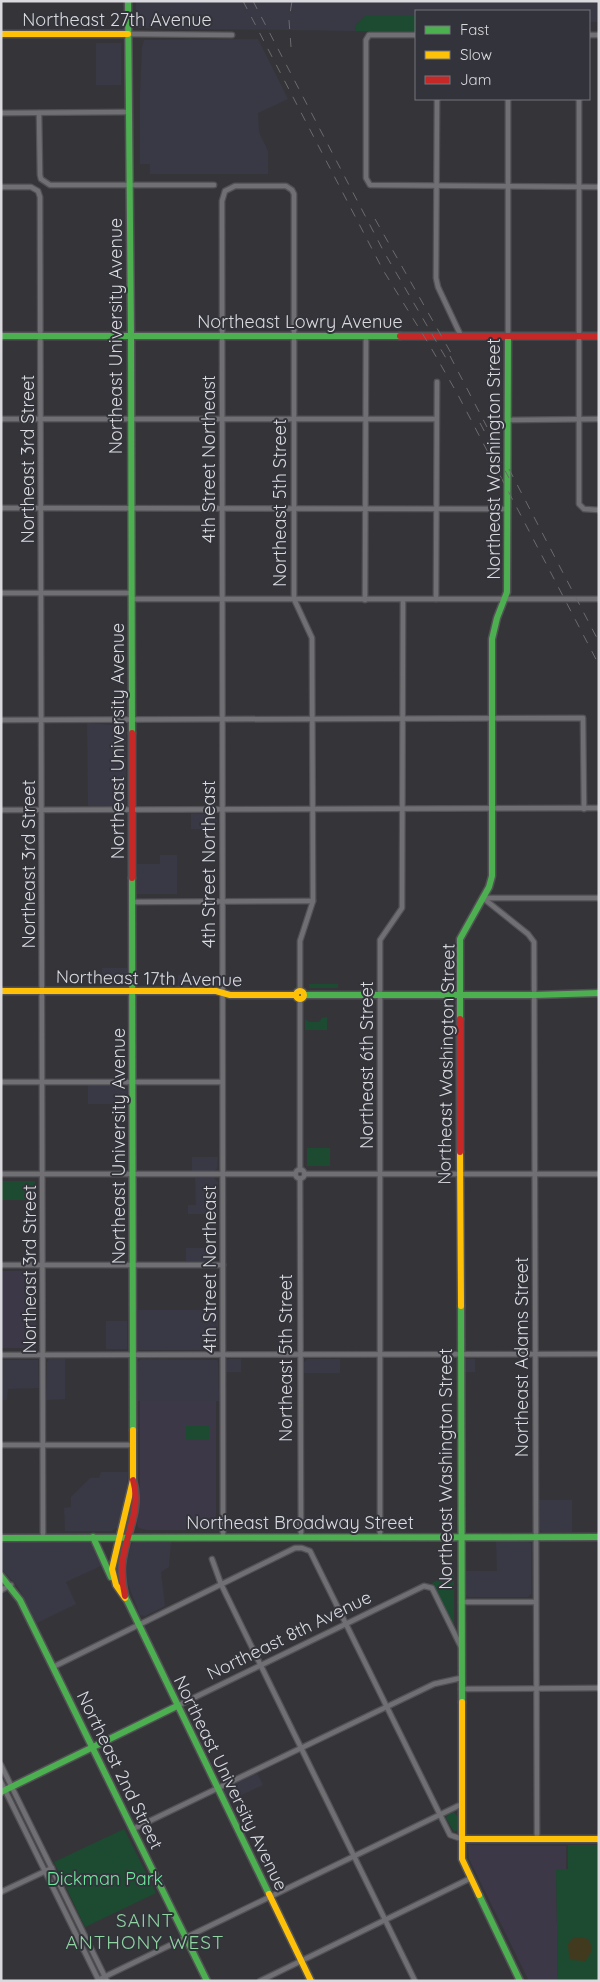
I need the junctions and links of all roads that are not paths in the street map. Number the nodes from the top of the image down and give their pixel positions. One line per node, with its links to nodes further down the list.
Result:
1 (128, 1): 3 (main road, Northeast University Avenue)
2 (1, 34): 3 (main road, Northeast 27th Avenue)
3 (128, 34): 4 (street, Northeast 27th Avenue); 10 (main road, Northeast University Avenue)
4 (232, 34)
5 (415, 35): 14 (street)
6 (437, 100): 14 (street)
7 (508, 100): 15 (street, Northeast Washington Street)
8 (579, 100): 17 (street)
9 (39, 112): 10 (street); 11 (street); 13 (street)
10 (128, 112): 13 (main road, Northeast University Avenue)
11 (1, 113)
12 (214, 185): 13 (street)
13 (129, 186): 22 (main road, Northeast University Avenue)
14 (437, 186): 15 (street); 25 (street)
15 (508, 186): 17 (street); 26 (street, Northeast Washington Street)
16 (1, 187): 21 (street, Northeast 3rd Street)
17 (580, 187): 18 (street); 27 (street)
18 (599, 187)
19 (292, 190): 23 (street, 4th Street Northeast); 24 (street, Northeast 5th Street)
20 (1, 336): 21 (main road, Northeast Lowry Avenue)
21 (41, 336): 22 (main road, Northeast Lowry Avenue); 33 (street, Northeast 3rd Street)
22 (131, 336): 23 (main road, Northeast Lowry Avenue); 31 (main road, Northeast University Avenue)
23 (223, 336): 24 (main road, Northeast Lowry Avenue); 34 (street, 4th Street Northeast)
24 (295, 336): 29 (main road, Northeast Lowry Avenue); 35 (street, Northeast 5th Street)
25 (461, 336): 26 (main road, Northeast Lowry Avenue); 29 (main road, Northeast Lowry Avenue)
26 (508, 336): 27 (main road, Northeast Lowry Avenue); 40 (main road, Northeast Washington Street)
27 (579, 336): 28 (main road, Northeast Lowry Avenue); 37 (street)
28 (599, 336)
29 (366, 337): 36 (street)
30 (437, 382): 39 (street)
31 (131, 418): 33 (street); 34 (street); 43 (main road, Northeast University Avenue)
32 (1, 419): 33 (street)
33 (41, 419): 42 (street, Northeast 3rd Street)
34 (223, 419): 35 (street); 44 (street, 4th Street Northeast)
35 (294, 419): 36 (street); 46 (street, Northeast 5th Street)
36 (366, 419): 39 (street); 47 (street)
37 (578, 419): 38 (street); 40 (street); 49 (street)
38 (599, 419)
39 (436, 420): 48 (street)
40 (507, 420): 45 (main road, Northeast Washington Street)
41 (1, 508): 42 (street)
42 (42, 508): 43 (street); 51 (street, Northeast 3rd Street)
43 (131, 508): 44 (street); 52 (main road, Northeast University Avenue)
44 (222, 509): 46 (street); 53 (street, 4th Street Northeast)
45 (507, 509): 48 (street); 56 (main road, Northeast Washington Street)
46 (294, 510): 47 (street); 54 (street, Northeast 5th Street)
47 (366, 510): 48 (street); 58 (street)
48 (436, 510): 55 (street)
49 (599, 510)
50 (1, 593): 51 (street)
51 (41, 593): 52 (street); 65 (street, Northeast 3rd Street)
52 (132, 596): 53 (street); 66 (main road, Northeast University Avenue)
53 (222, 599): 54 (street); 61 (street, 4th Street Northeast)
54 (294, 599): 58 (street); 62 (street, Northeast 5th Street)
55 (436, 599): 56 (street); 59 (street)
56 (504, 599): 57 (street); 60 (main road, Northeast Washington Street)
57 (599, 599)
58 (364, 600): 59 (street)
59 (403, 600): 63 (street, Northeast 6th Street)
60 (492, 718): 63 (street); 67 (street); 69 (main road, Northeast Washington Street)
61 (222, 719): 62 (street); 66 (street); 73 (street, 4th Street Northeast)
62 (312, 719): 63 (street); 74 (street, Northeast 5th Street)
63 (403, 719): 75 (street, Northeast 6th Street)
64 (1, 720): 65 (street)
65 (42, 720): 66 (street); 71 (street, Northeast 3rd Street)
66 (132, 720): 72 (main road, Northeast University Avenue)
67 (584, 808): 68 (street); 69 (street)
68 (599, 808)
69 (492, 809): 75 (street); 76 (main road, Northeast Washington Street)
70 (1, 810): 71 (street)
71 (42, 810): 72 (street); 82 (street, Northeast 3rd Street)
72 (132, 810): 73 (street); 79 (main road, Northeast University Avenue)
73 (222, 810): 74 (street); 80 (street, 4th Street Northeast)
74 (313, 810): 75 (street); 78 (street, Northeast 5th Street)
75 (403, 810): 86 (street, Northeast 6th Street)
76 (483, 898): 77 (street); 87 (main road, Northeast Washington Street); 89 (street, Northeast Adams Street)
77 (599, 898)
78 (313, 901): 80 (street); 88 (street, Northeast 5th Street)
79 (132, 902): 80 (street); 83 (main road, Northeast University Avenue)
80 (222, 902): 84 (street, 4th Street Northeast)
81 (1, 991): 82 (main road, Northeast 17th Avenue)
82 (42, 991): 83 (main road, Northeast 17th Avenue); 91 (street, Northeast 3rd Street)
83 (132, 991): 84 (main road, Northeast 17th Avenue); 92 (main road, Northeast University Avenue)
84 (222, 993): 88 (main road, Northeast 17th Avenue); 93 (street, 4th Street Northeast)
85 (599, 993): 89 (main road, Northeast 17th Avenue)
86 (380, 994): 87 (main road, Northeast 17th Avenue); 88 (main road, Northeast 17th Avenue); 100 (street, Northeast 6th Street)
87 (459, 994): 89 (main road, Northeast 17th Avenue); 101 (main road, Northeast Washington Street)
88 (300, 995): 94 (street, Northeast 5th Street)
89 (535, 995): 102 (street, Northeast Adams Street)
90 (1, 1082): 91 (street)
91 (42, 1082): 92 (street); 104 (street, Northeast 3rd Street)
92 (132, 1082): 93 (street); 96 (main road, Northeast University Avenue)
93 (222, 1082): 97 (street, 4th Street Northeast)
94 (300, 1170): 98 (street); 99 (street)
95 (1, 1174): 104 (street)
96 (133, 1174): 97 (street); 104 (street); 107 (main road, Northeast University Avenue)
97 (222, 1174): 98 (street); 108 (street, 4th Street Northeast)
98 (296, 1174): 105 (street)
99 (305, 1174): 100 (street); 105 (street)
100 (380, 1174): 101 (street); 114 (street, Northeast 6th Street)
101 (459, 1174): 102 (street); 115 (main road, Northeast Washington Street)
102 (535, 1174): 103 (street); 116 (street, Northeast Adams Street)
103 (599, 1174)
104 (43, 1175): 109 (street, Northeast 3rd Street)
105 (300, 1179): 113 (street, Northeast 5th Street)
106 (1, 1264): 109 (street)
107 (133, 1264): 108 (street); 109 (street); 111 (main road, Northeast University Avenue)
108 (223, 1264): 112 (street, 4th Street Northeast)
109 (42, 1265): 110 (street, Northeast 3rd Street)
110 (43, 1354): 111 (street); 118 (street); 120 (street, Northeast 3rd Street)
111 (133, 1354): 112 (street); 121 (main road, Northeast University Avenue)
112 (223, 1354): 113 (street); 124 (street, 4th Street Northeast)
113 (300, 1354): 114 (street); 125 (street, Northeast 5th Street)
114 (380, 1354): 115 (street); 123 (street, Northeast 6th Street)
115 (460, 1354): 116 (street); 126 (main road, Northeast Washington Street)
116 (534, 1354): 117 (street); 127 (street, Northeast Adams Street)
117 (599, 1354)
118 (1, 1355)
119 (1, 1445): 120 (street)
120 (43, 1445): 121 (street); 130 (street, Northeast 3rd Street)
121 (133, 1445): 122 (main road, Northeast University Avenue)
122 (133, 1480): 132 (main road, Northeast University Avenue); 133 (main road, Northeast University Avenue)
123 (380, 1536): 125 (main road, Northeast Broadway Street); 126 (main road, Northeast Broadway Street)
124 (223, 1537): 125 (main road, Northeast Broadway Street); 133 (main road, Northeast Broadway Street)
125 (300, 1537)
126 (460, 1537): 127 (main road, Northeast Broadway Street); 141 (main road, Northeast Washington Street)
127 (536, 1537): 128 (main road, Northeast Broadway Street); 142 (street, Northeast Adams Street)
128 (599, 1537)
129 (1, 1538): 130 (main road, Northeast Broadway Street)
130 (43, 1538): 131 (main road, Northeast Broadway Street)
131 (93, 1538): 132 (main road, Northeast Broadway Street); 136 (main road)
132 (119, 1538): 133 (main road, Northeast Broadway Street); 136 (main road, Northeast University Avenue)
133 (128, 1538): 140 (main road, Northeast University Avenue)
134 (212, 1558): 137 (street)
135 (1, 1576): 138 (main road, Northeast 2nd Street)
136 (113, 1582): 140 (main road, Northeast University Avenue)
137 (221, 1584): 143 (street); 144 (street); 146 (street)
138 (11, 1586): 139 (street); 147 (main road, Northeast 2nd Street)
139 (1, 1590)
140 (125, 1598): 144 (main road, Northeast University Avenue)
141 (461, 1602): 142 (street); 145 (main road, Northeast Washington Street)
142 (536, 1602): 149 (street, Northeast Adams Street)
143 (346, 1623): 145 (street, Northeast 8th Avenue); 146 (street, Northeast 8th Avenue); 153 (street)
144 (138, 1625): 147 (street); 152 (main road, Northeast University Avenue)
145 (461, 1648): 148 (main road, Northeast Washington Street)
146 (261, 1665): 152 (street, Northeast 8th Avenue); 155 (street)
147 (53, 1667): 154 (main road, Northeast 2nd Street)
148 (461, 1678): 151 (main road, Northeast Washington Street); 153 (street)
149 (535, 1688): 150 (street); 151 (street); 165 (street, Northeast Adams Street)
150 (599, 1688)
151 (461, 1689): 161 (main road, Northeast Washington Street)
152 (177, 1706): 154 (main road, Northeast 8th Avenue); 159 (main road, Northeast University Avenue)
153 (386, 1706): 155 (street); 162 (street)
154 (93, 1747): 158 (main road, Northeast 8th Avenue); 163 (main road, Northeast 2nd Street)
155 (302, 1748): 159 (street); 167 (street)
156 (1, 1765): 158 (street)
157 (1, 1782): 160 (street)
158 (12, 1787): 160 (main road, Northeast 8th Avenue); 168 (street)
159 (217, 1788): 163 (street); 172 (main road, Northeast University Avenue)
160 (3, 1791): 169 (street)
161 (462, 1804): 162 (street); 164 (main road, Northeast Washington Street)
162 (440, 1814): 164 (street); 167 (street)
163 (133, 1829): 174 (main road, Northeast 2nd Street)
164 (462, 1839): 165 (main road); 170 (main road, Northeast Washington Street)
165 (536, 1839): 166 (main road)
166 (599, 1839)
167 (353, 1856): 172 (street); 173 (street)
168 (52, 1868): 169 (street); 176 (street)
169 (45, 1871): 171 (street); 177 (street)
170 (471, 1878): 173 (street); 182 (main road)
171 (1, 1892)
172 (270, 1897): 174 (street); 175 (main road, Northeast University Avenue)
173 (385, 1920): 175 (street); 181 (street)
174 (186, 1938): 176 (street); 178 (main road, Northeast 2nd Street)
175 (302, 1961): 179 (street); 180 (main road, Northeast University Avenue)
176 (106, 1979): 177 (street)
177 (99, 1980)
178 (207, 1981)
179 (260, 1981)
180 (311, 1981)
181 (415, 1981)
182 (520, 1981)

